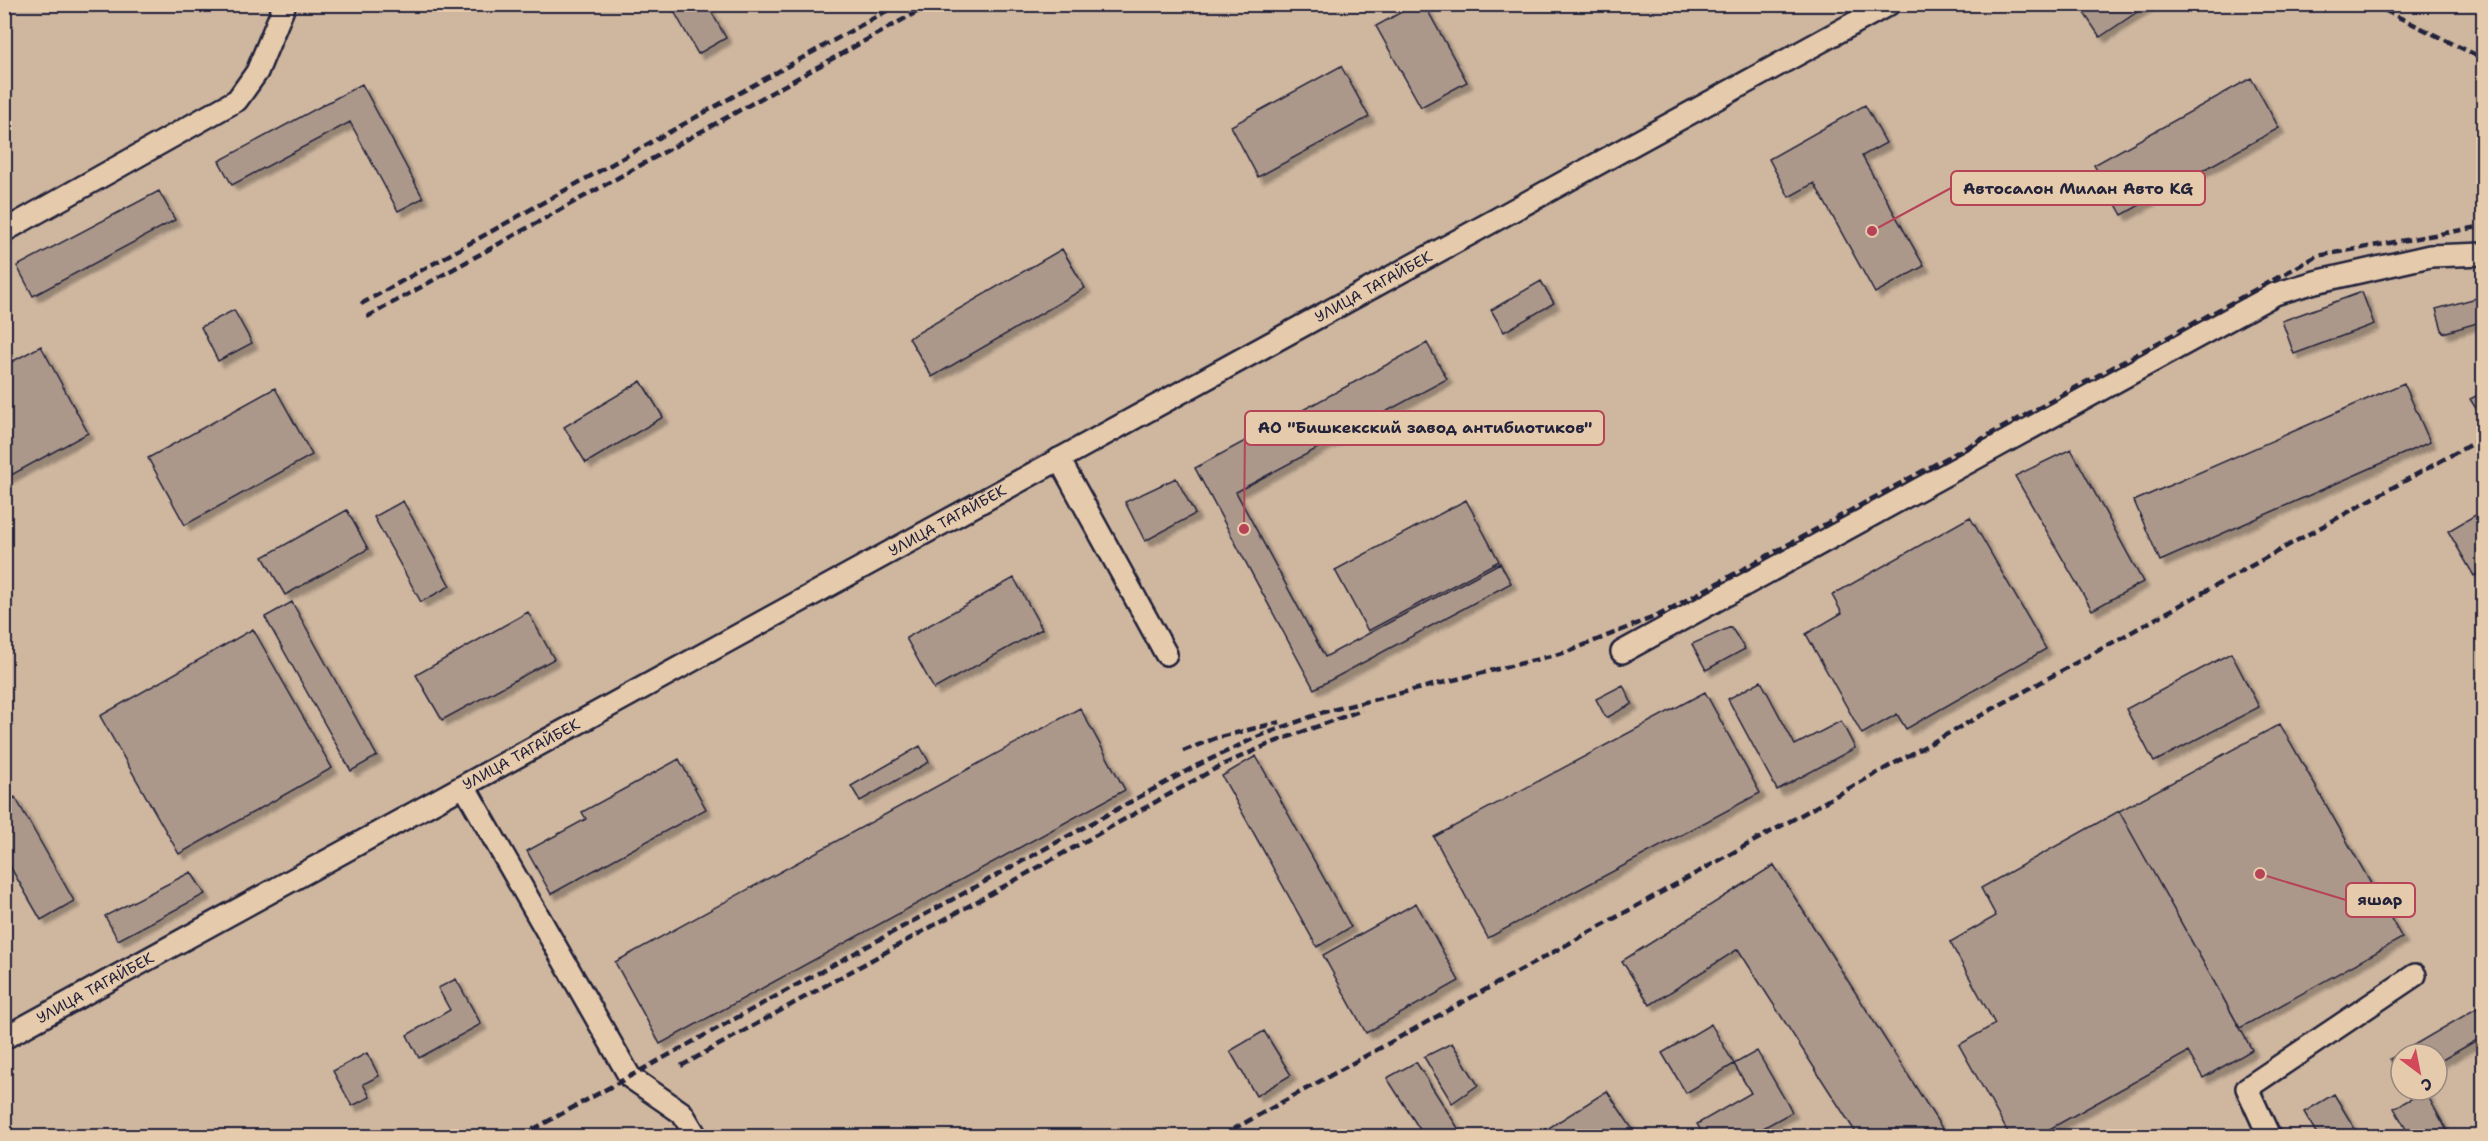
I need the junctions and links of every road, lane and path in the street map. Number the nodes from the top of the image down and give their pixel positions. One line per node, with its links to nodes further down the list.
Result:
1 (285, 4): 3 (street)
2 (1889, 4): 5 (street, УЛИЦА ТАГАЙБЕК)
3 (4, 231)
4 (2484, 254): 6 (street)
5 (1059, 459): 7 (street); 8 (street, УЛИЦА ТАГАЙБЕК)
6 (1622, 652)
7 (1166, 654)
8 (464, 786): 10 (street, УЛИЦА ТАГАЙБЕК); 11 (street)
9 (2415, 975): 12 (street)
10 (4, 1038)
11 (696, 1137)
12 (2269, 1137)

